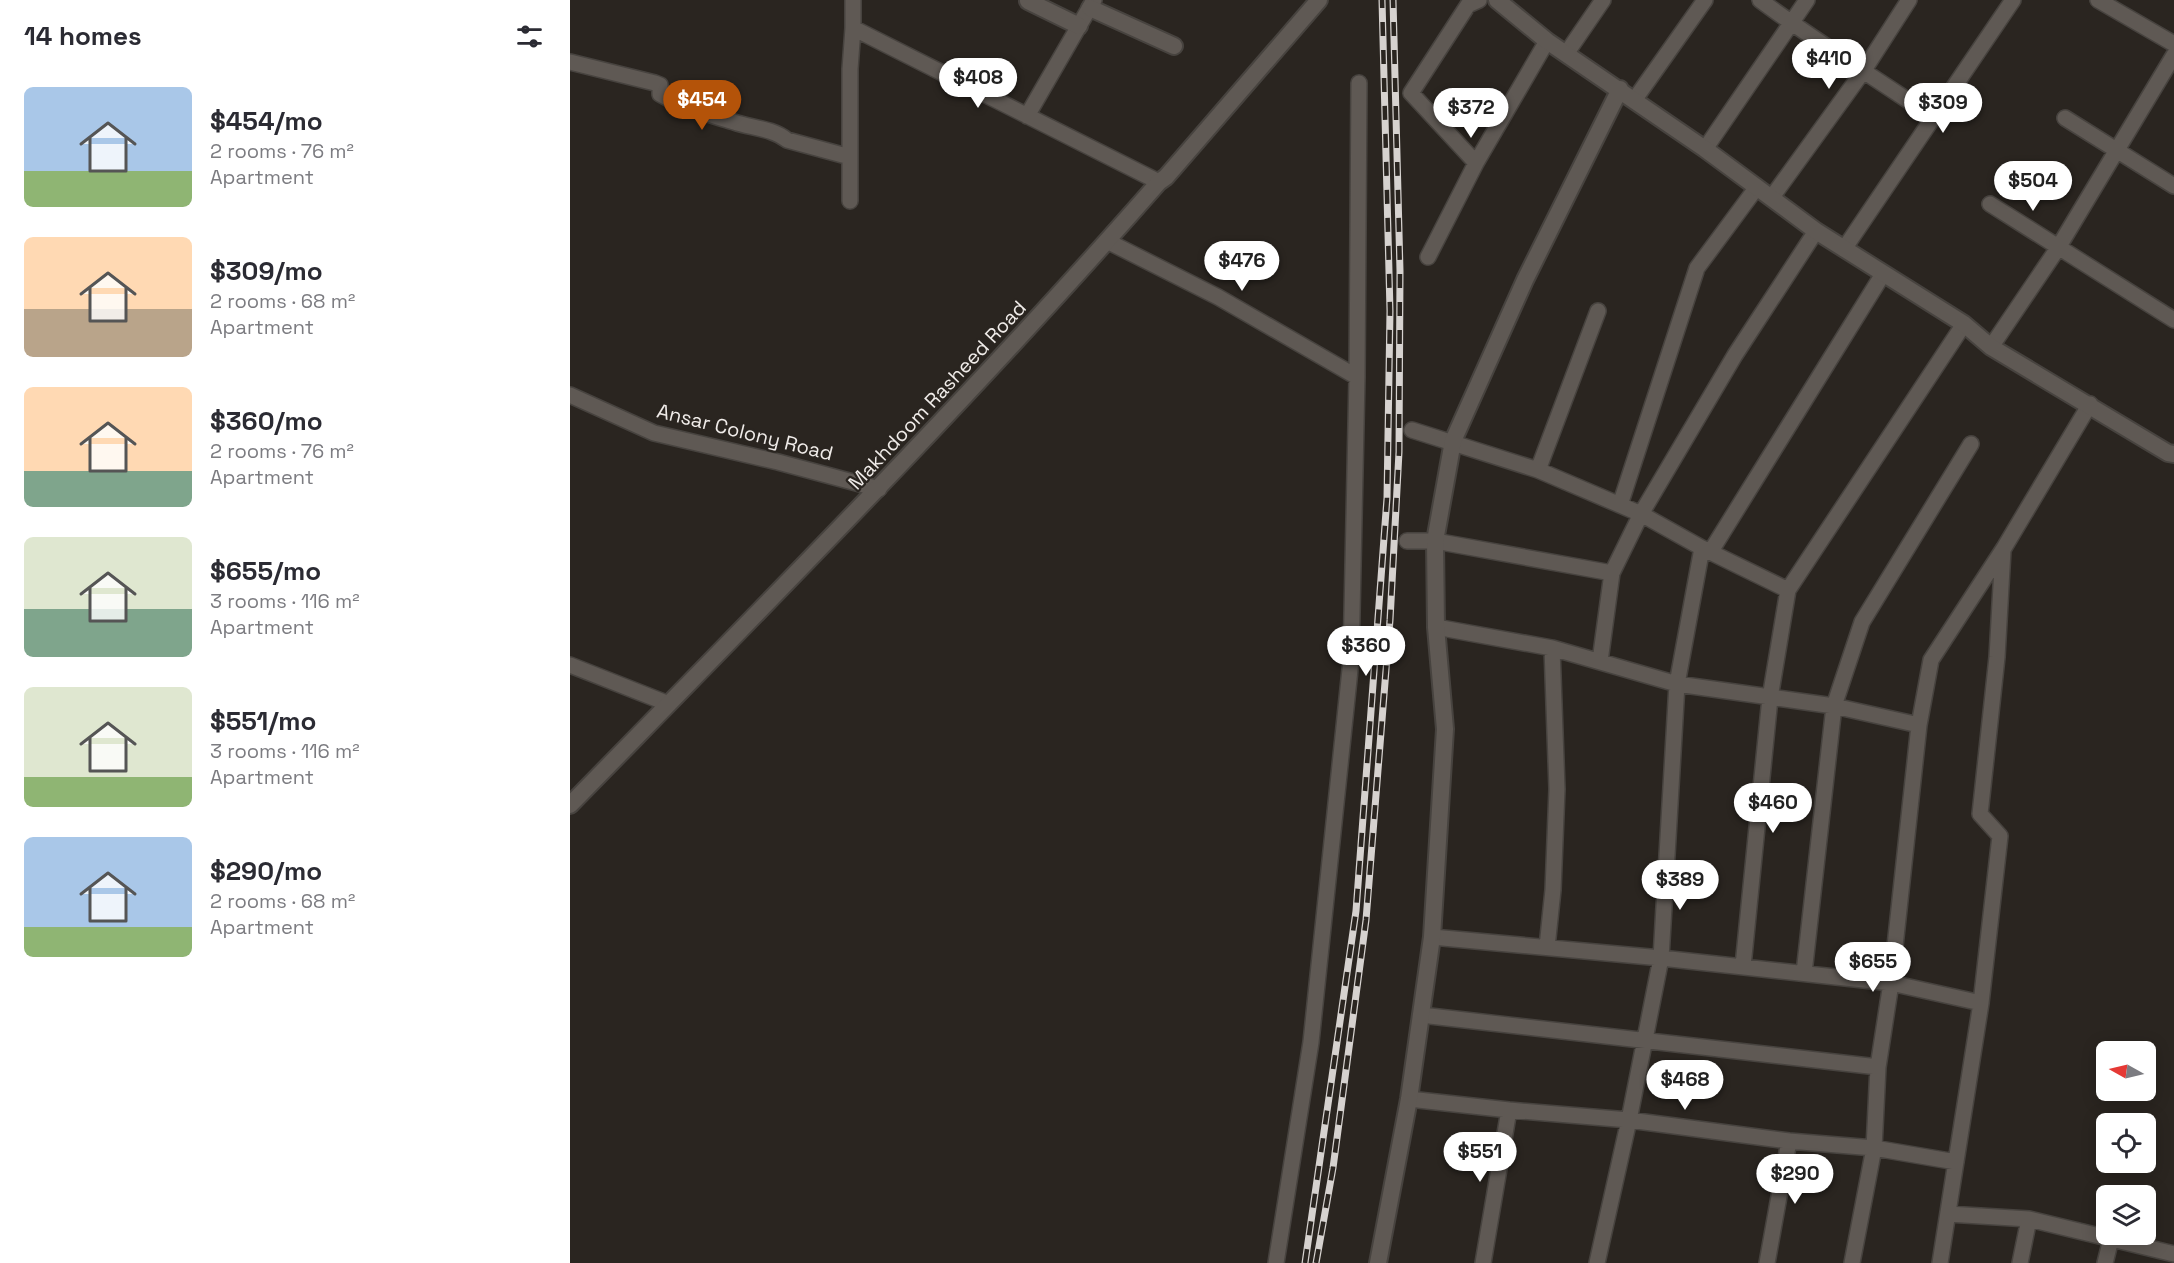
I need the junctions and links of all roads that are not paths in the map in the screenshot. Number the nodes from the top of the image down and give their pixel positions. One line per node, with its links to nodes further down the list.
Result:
1 (854, 0): 16 (street)
2 (1319, 0): 34 (street, Makhdoom Rasheed Road)
3 (1479, 0): 33 (street)
4 (1497, 0): 17 (street)
5 (1603, 0): 20 (street)
6 (1705, 0): 26 (street)
7 (1760, 0): 14 (street)
8 (1807, 0): 14 (street)
9 (1910, 0): 23 (street)
10 (2013, 0): 28 (street)
11 (2098, 0): 18 (street)
12 (1028, 1): 15 (street)
13 (1092, 4): 15 (street); 19 (street)
14 (1791, 23): 23 (street); 30 (street)
15 (1079, 26): 27 (street)
16 (853, 28): 27 (street); 32 (street)
17 (1547, 41): 20 (street); 33 (street)
18 (2174, 44)
19 (1174, 46)
20 (1566, 54): 25 (street)
21 (2174, 55): 31 (street)
22 (570, 62): 32 (street)
23 (1864, 70): 28 (street); 37 (street)
24 (1359, 83): 50 (street)
25 (1620, 89): 26 (street); 54 (street)
26 (1635, 99): 30 (street)
27 (1027, 116): 34 (street)
28 (1934, 118): 43 (street)
29 (2065, 118): 31 (street)
30 (1705, 149): 36 (street)
31 (2116, 150): 35 (street); 42 (street)
32 (850, 157): 38 (street)
33 (1476, 163): 44 (street)
34 (1159, 182): 41 (street, Makhdoom Rasheed Road)
35 (2174, 186)
36 (1757, 187): 37 (street); 59 (street)
37 (1772, 197): 40 (street)
38 (850, 201)
39 (1990, 204): 42 (street)
40 (1816, 231): 43 (street); 60 (street)
41 (1107, 241): 50 (street); 58 (street, Makhdoom Rasheed Road)
42 (2058, 248): 47 (street); 49 (street)
43 (1844, 249): 45 (street)
44 (1428, 257)
45 (1883, 274): 48 (street); 64 (street)
46 (1598, 311): 57 (street)
47 (2174, 320)
48 (1964, 324): 49 (street); 66 (street)
49 (1991, 347): 52 (street)
50 (1357, 377): 100 (street)
51 (570, 395): 58 (street, Ansar Colony Road)
52 (2090, 404): 56 (street); 63 (street)
53 (1412, 430): 54 (street)
54 (1453, 441): 57 (street); 62 (street)
55 (1971, 444): 74 (street)
56 (2174, 454)
57 (1538, 470): 59 (street)
58 (879, 489): 73 (street, Makhdoom Rasheed Road)
59 (1620, 505): 60 (street)
60 (1641, 514): 64 (street); 65 (street)
61 (1407, 541): 62 (street)
62 (1435, 541): 65 (street); 67 (street)
63 (2004, 548): 75 (street); 83 (street)
64 (1707, 549): 66 (street); 71 (street)
65 (1612, 573): 69 (street)
66 (1788, 590): 72 (street)
67 (1436, 627): 68 (street); 77 (street)
68 (1552, 648): 69 (street); 78 (street)
69 (1600, 661): 71 (street)
70 (570, 665): 73 (street)
71 (1677, 684): 72 (street); 79 (street)
72 (1770, 698): 74 (street); 80 (street)
73 (669, 704): 76 (street, Makhdoom Rasheed Road)
74 (1834, 706): 75 (street); 81 (street)
75 (1918, 725): 82 (street)
76 (570, 805)
77 (1432, 937): 78 (street); 84 (street)
78 (1547, 947): 79 (street)
79 (1661, 958): 80 (street); 85 (street)
80 (1743, 966): 81 (street)
81 (1804, 973): 82 (street)
82 (1891, 983): 83 (street); 86 (street)
83 (1981, 1003): 92 (street)
84 (1421, 1016): 85 (street); 87 (street)
85 (1643, 1041): 86 (street); 89 (street)
86 (1878, 1066): 91 (street)
87 (1409, 1099): 88 (street); 101 (street)
88 (1509, 1110): 89 (street); 99 (street)
89 (1629, 1120): 90 (street); 102 (street)
90 (1789, 1142): 91 (street); 103 (street)
91 (1874, 1148): 92 (street); 104 (street)
92 (1956, 1162): 93 (street)
93 (1948, 1214): 94 (street); 105 (street)
94 (2029, 1220): 95 (street); 106 (street)
95 (2096, 1236)
96 (2110, 1245): 107 (street)
97 (2136, 1245): 98 (street)
98 (2174, 1254)
99 (1488, 1260)
100 (1276, 1263)
101 (1378, 1263)
102 (1597, 1263)
103 (1767, 1263)
104 (1852, 1263)
105 (1940, 1263)
106 (2020, 1263)
107 (2105, 1263)

